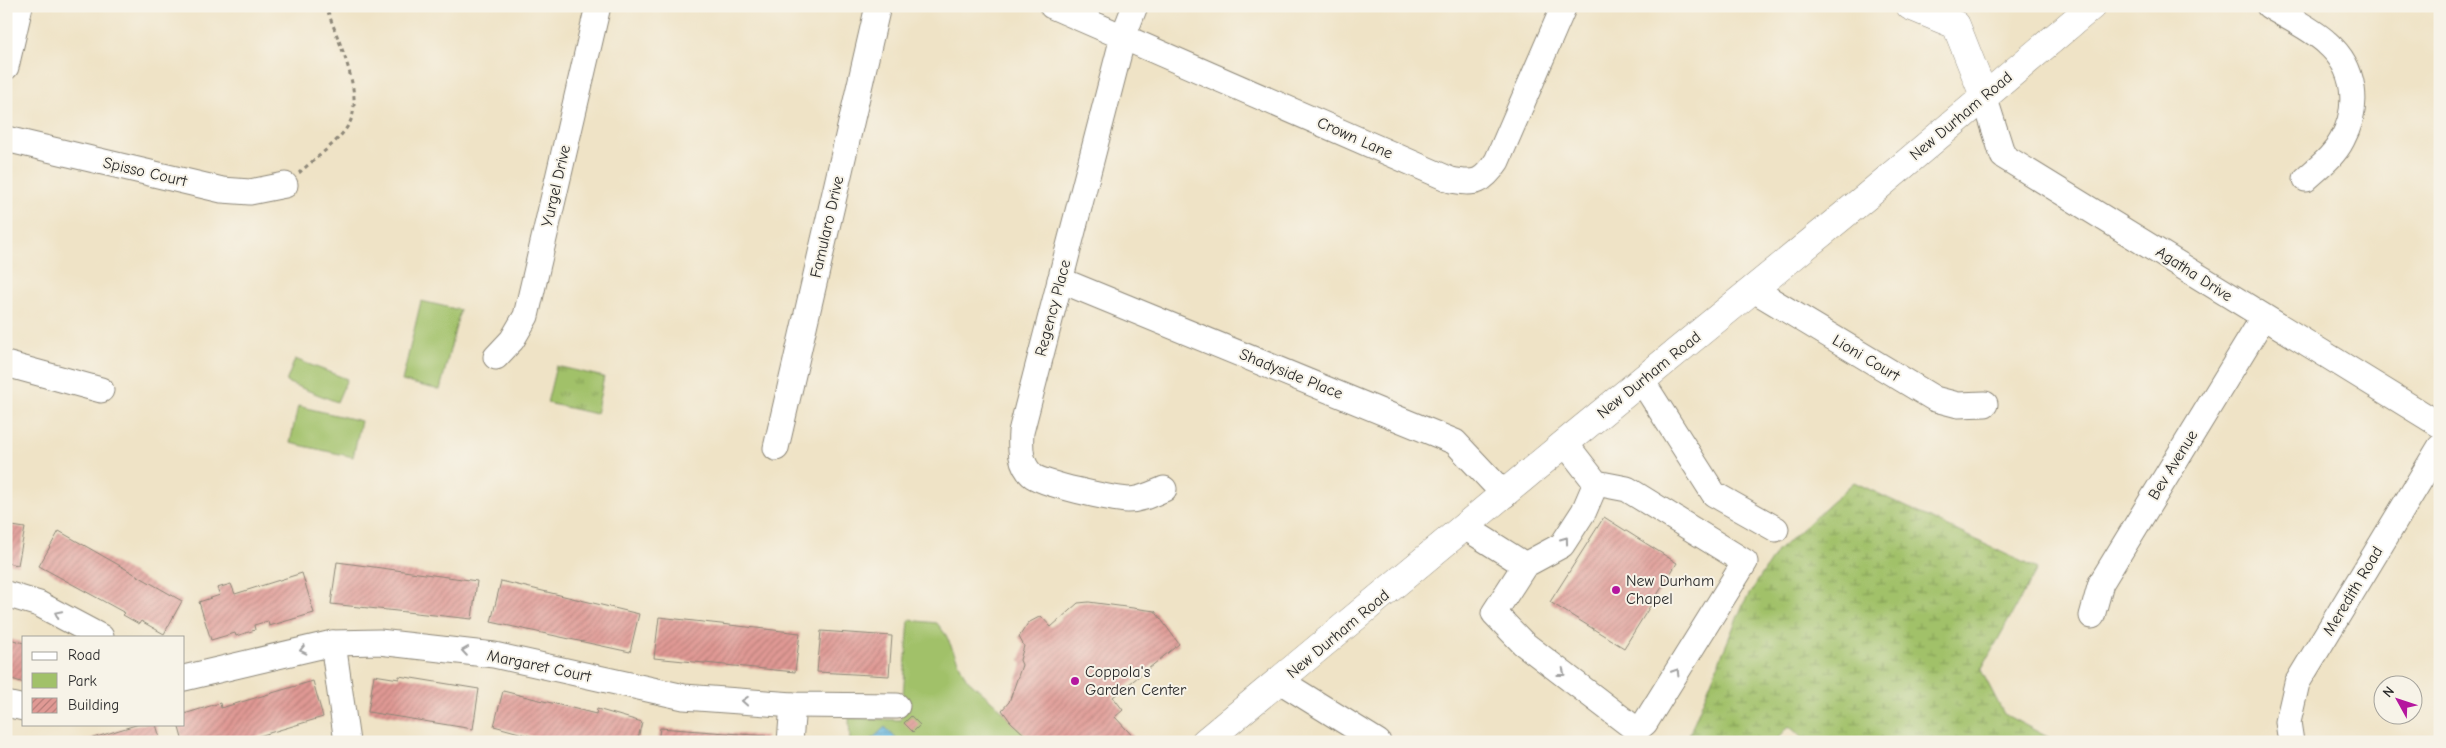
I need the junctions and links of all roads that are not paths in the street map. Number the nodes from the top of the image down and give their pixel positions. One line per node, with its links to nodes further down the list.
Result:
1 (20, 6): 11 (street)
2 (598, 6): 19 (street, Yurgel Drive)
3 (878, 6): 27 (street, Famularo Drive)
4 (1052, 6): 10 (street, Crown Lane)
5 (1135, 6): 10 (street, Regency Place)
6 (1564, 6): 10 (street, Crown Lane)
7 (1910, 6): 12 (main road)
8 (2092, 6): 12 (main road, New Durham Road)
9 (2269, 6): 14 (street)
10 (1123, 37): 16 (street, Regency Place)
11 (6, 67)
12 (1984, 96): 17 (main road, New Durham Road); 18 (street, Agatha Drive)
13 (6, 139): 15 (street, Spisso Court)
14 (2306, 179)
15 (285, 185)
16 (1060, 280): 29 (street, Regency Place); 30 (street, Shadyside Place)
17 (1754, 290): 21 (main road, New Durham Road); 23 (street, Lioni Court)
18 (2263, 318): 24 (street, Agatha Drive); 37 (street, Bev Avenue)
19 (496, 356)
20 (6, 364): 22 (street)
21 (1642, 381): 25 (main road, New Durham Road); 31 (street)
22 (101, 390)
23 (1985, 404)
24 (2440, 425)
25 (1565, 443): 28 (street); 30 (main road, New Durham Road)
26 (2440, 447): 50 (street, Meredith Road)
27 (776, 448)
28 (1596, 483): 34 (street); 35 (street, one-way to 28)
29 (1164, 489)
30 (1505, 495): 32 (main road, New Durham Road)
31 (1719, 496): 33 (street); 34 (street)
32 (1465, 527): 35 (street); 41 (main road, New Durham Road)
33 (1776, 529)
34 (1696, 532): 35 (street, one-way to 34)
35 (1525, 565)
36 (6, 594): 38 (street, one-way to 36)
37 (2092, 616)
38 (99, 636)
39 (332, 643): 40 (street, Margaret Court, one-way to 40); 43 (street, Margaret Court, one-way to 39); 46 (street)
40 (185, 678)
41 (1280, 681): 48 (main road, New Durham Road); 49 (street)
42 (6, 704): 45 (street)
43 (793, 705): 44 (street, Margaret Court); 47 (street)
44 (898, 706)
45 (22, 708)
46 (348, 742)
47 (790, 742)
48 (1205, 742)
49 (1378, 742)
50 (2291, 742)

